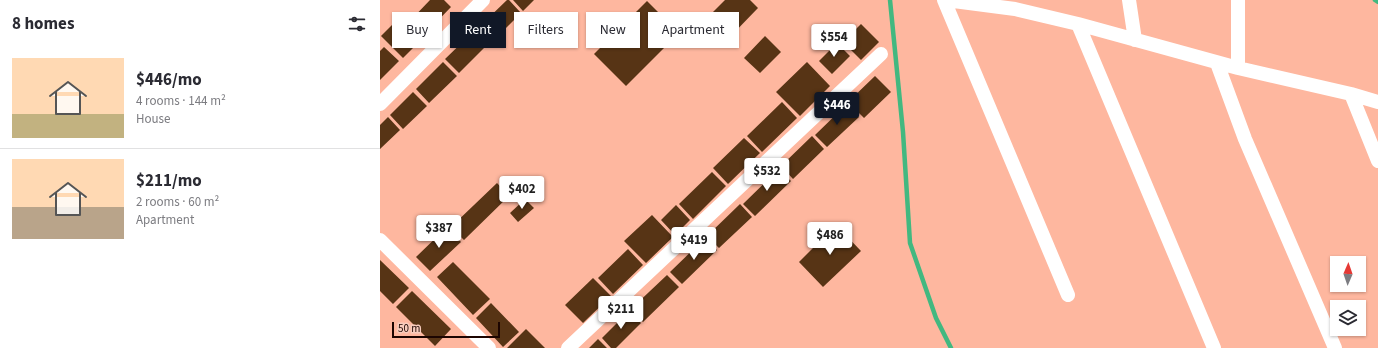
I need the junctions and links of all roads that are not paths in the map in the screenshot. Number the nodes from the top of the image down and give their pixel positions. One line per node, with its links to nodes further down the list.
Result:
1 (483, 0): 13 (street)
2 (945, 0): 5 (street); 16 (street)
3 (1129, 0): 7 (street)
4 (1238, 0): 10 (street)
5 (993, 3): 6 (street)
6 (1078, 24): 7 (street); 19 (street)
7 (1135, 40): 9 (street)
8 (881, 54): 18 (street)
9 (1217, 63): 10 (street); 20 (street)
10 (1238, 68): 11 (street)
11 (1351, 94): 12 (street); 14 (street)
12 (1378, 102)
13 (380, 104)
14 (1378, 161)
15 (380, 240): 17 (street)
16 (1068, 295)
17 (489, 348)
18 (568, 348)
19 (1214, 348)
20 (1334, 348)

